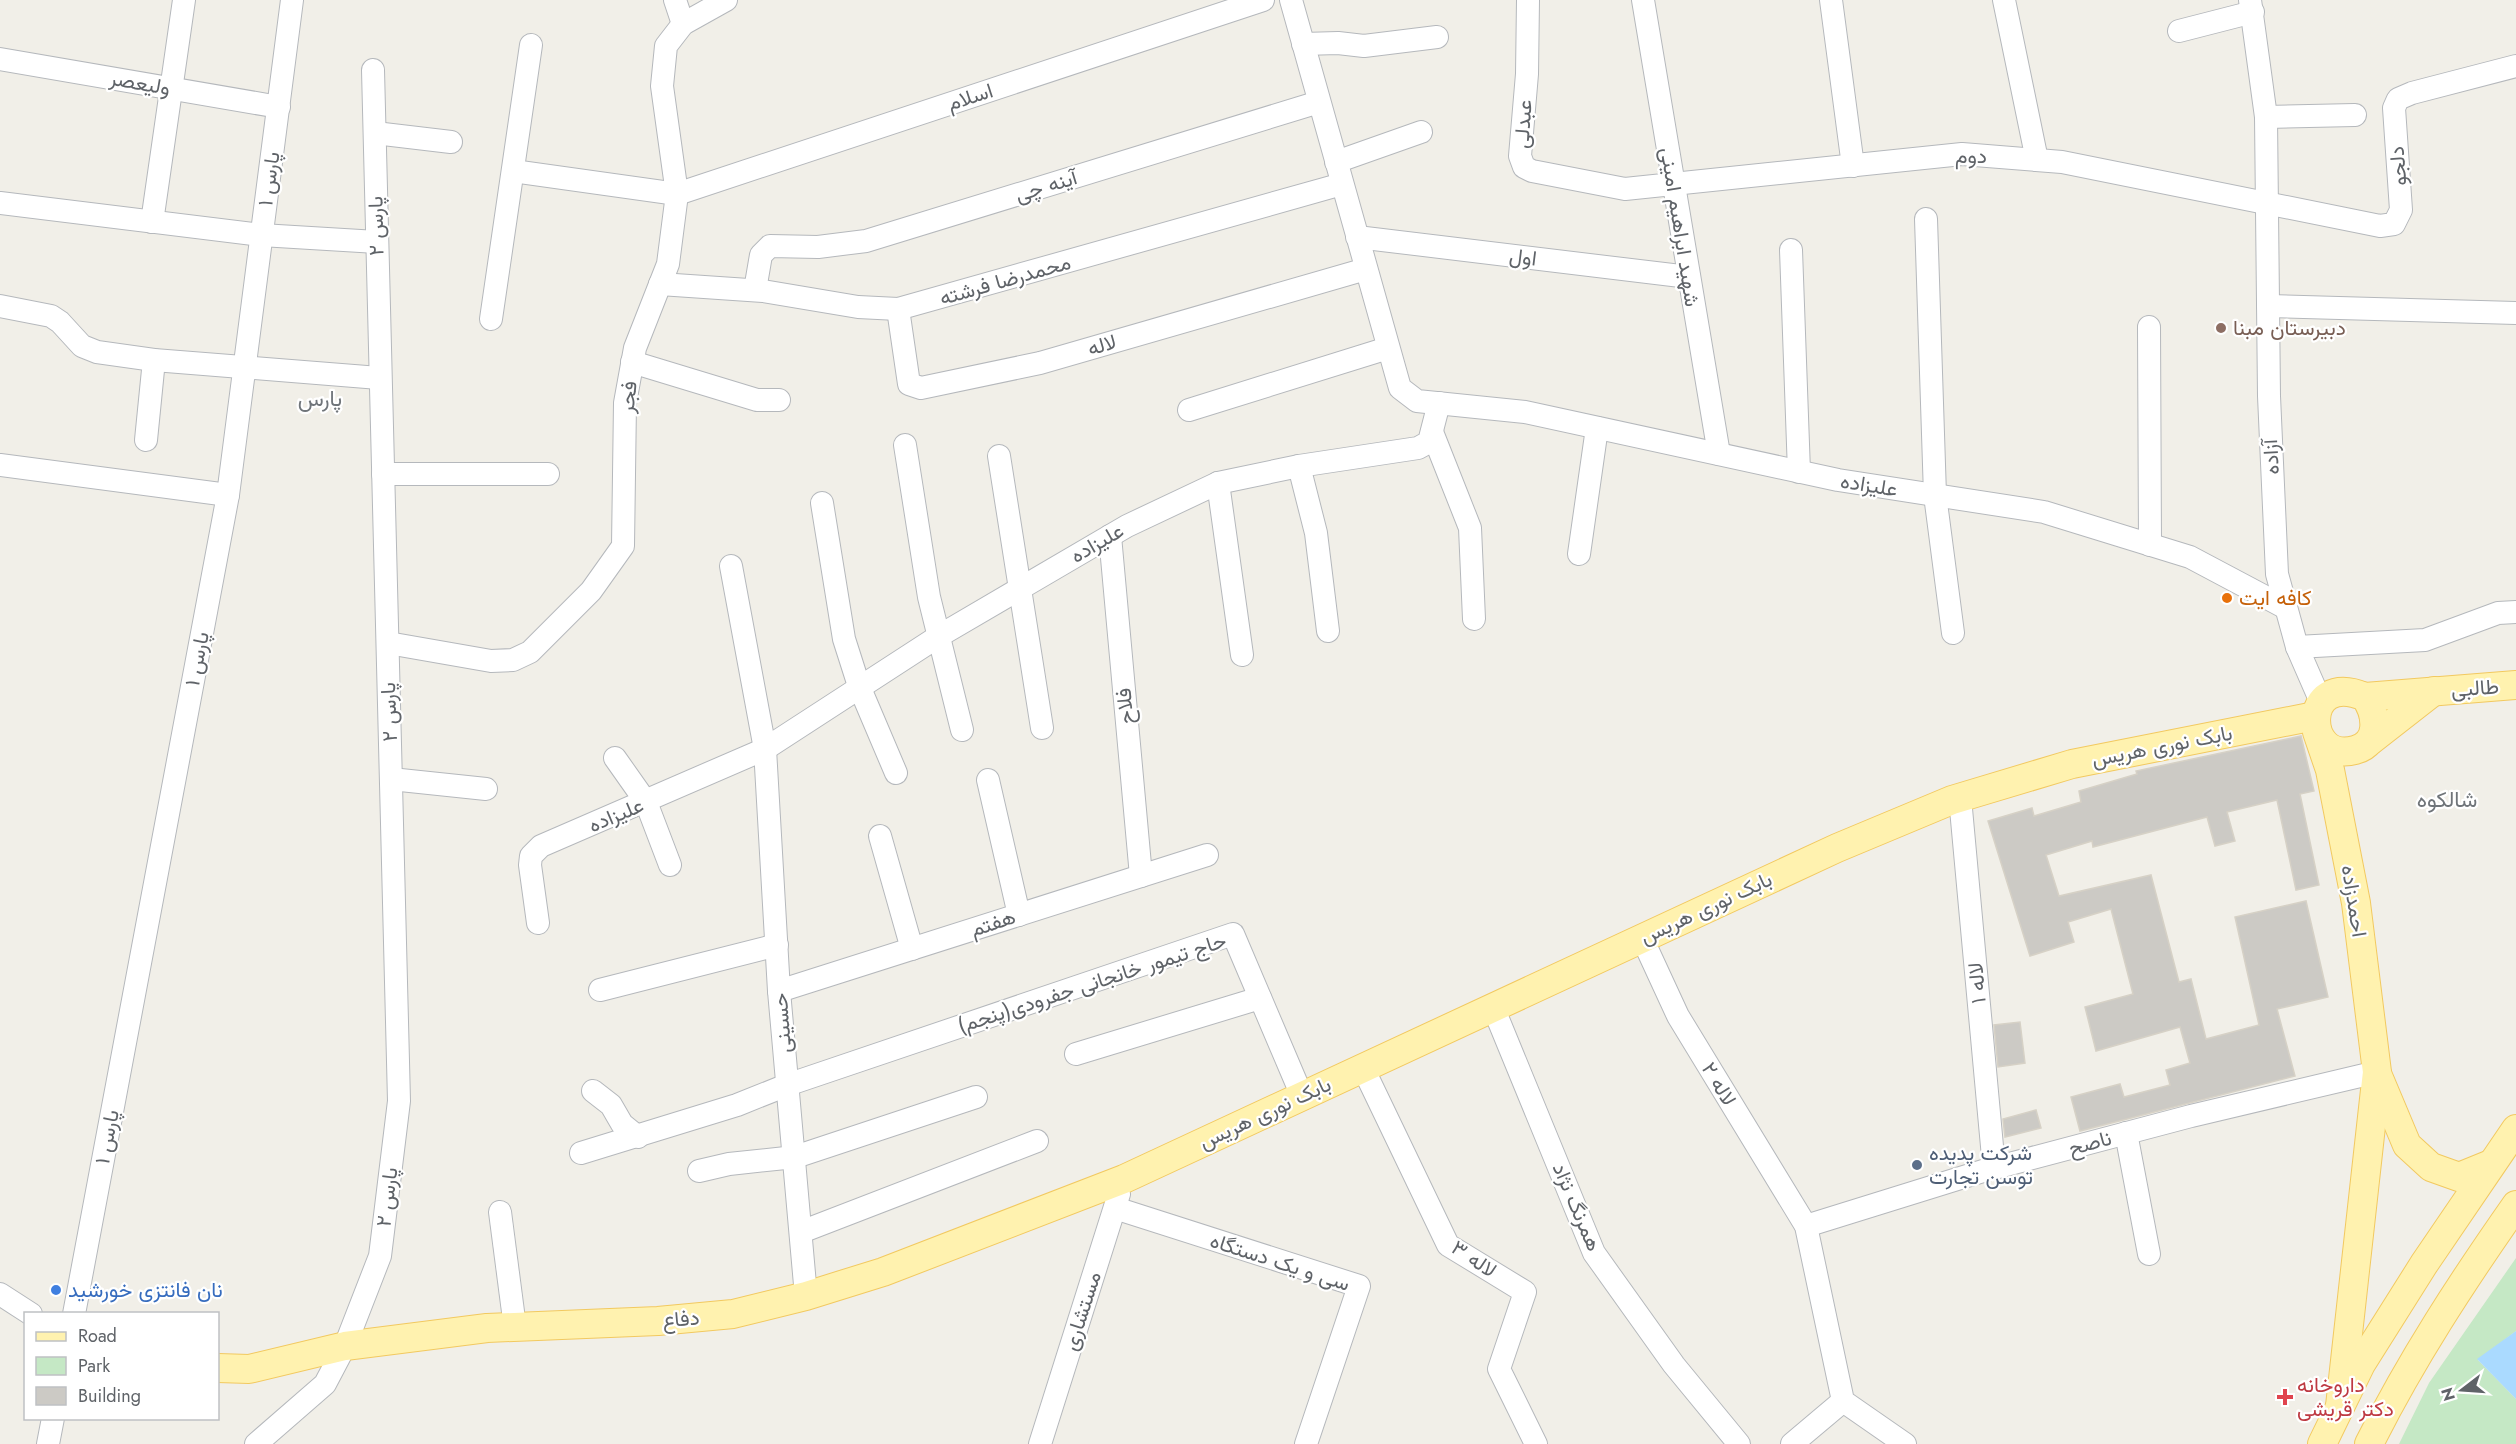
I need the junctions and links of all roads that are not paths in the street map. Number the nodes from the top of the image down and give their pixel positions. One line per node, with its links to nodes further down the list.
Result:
1 (184, 0): 20 (street)
2 (292, 0): 22 (street, پارس ۱)
3 (675, 0): 12 (street)
4 (726, 0): 12 (street, فجر)
5 (1263, 0): 34 (street, اسلام)
6 (1291, 0): 15 (street)
7 (1528, 0): 33 (street, عبدلی)
8 (1642, 0): 33 (street, شهید ابراهیم امینی)
9 (1831, 0): 30 (street)
10 (2004, 0): 28 (street)
11 (2251, 6): 13 (street); 24 (street, آزاده)
12 (683, 24): 34 (street, فجر)
13 (2179, 31)
14 (1437, 37): 15 (street)
15 (1303, 44): 21 (street)
16 (531, 45): 31 (street)
17 (0, 59): 20 (street, ولیعصر)
18 (2516, 66): 36 (street, دلجو)
19 (373, 70): 26 (street, پارس ۲)
20 (171, 88): 22 (street, ولیعصر); 38 (street)
21 (1319, 102): 29 (street); 46 (street, آینه چی)
22 (279, 107): 39 (street, پارس ۱)
23 (2355, 115): 24 (street)
24 (2266, 117): 36 (street, آزاده)
25 (1420, 132): 29 (street)
26 (375, 133): 27 (street); 41 (street, پارس ۲)
27 (451, 142)
28 (2037, 160): 30 (street, دوم); 36 (street, دوم)
29 (1336, 162): 32 (street)
30 (1853, 166): 33 (street, دوم)
31 (513, 171): 34 (street); 51 (street)
32 (1342, 184): 40 (street); 49 (street, محمدرضا فرشته)
33 (1674, 186): 44 (street, شهید ابراهیم امینی)
34 (677, 194): 45 (street, فجر)
35 (0, 203): 38 (street)
36 (2265, 204): 48 (street, آزاده)
37 (1926, 219): 74 (street)
38 (152, 222): 39 (street)
39 (261, 235): 41 (street); 56 (street, پارس ۱)
40 (1357, 237): 43 (street); 44 (street, اول)
41 (376, 242): 57 (street, پارس ۲)
42 (1791, 250): 69 (street)
43 (1366, 269): 49 (street, لاله); 53 (street)
44 (1689, 277): 65 (street, شهید ابراهیم امینی)
45 (660, 284): 46 (street, محمدرضا فرشته); 55 (street, فجر)
46 (755, 290): 49 (street, محمدرضا فرشته)
47 (0, 306): 54 (street)
48 (2268, 306): 50 (street); 81 (street, آزاده)
49 (898, 309)
50 (2516, 313)
51 (490, 319)
52 (2149, 327): 77 (street)
53 (1388, 348): 59 (street); 60 (street)
54 (154, 360): 56 (street); 63 (street)
55 (632, 363): 58 (street); 87 (street, فجر)
56 (243, 368): 57 (street); 73 (street, پارس ۱)
57 (379, 378): 70 (street, پارس ۲)
58 (779, 400)
59 (1428, 402): 61 (street, علیزاده); 62 (street)
60 (1189, 410)
61 (1597, 428): 65 (street, علیزاده); 78 (street)
62 (1432, 432): 68 (street, علیزاده); 83 (street)
63 (146, 440)
64 (904, 445): 86 (street)
65 (1719, 454): 69 (street, علیزاده)
66 (999, 456): 80 (street)
67 (0, 465): 73 (street)
68 (1299, 466): 72 (street, علیزاده); 84 (street)
69 (1799, 472): 74 (street, علیزاده)
70 (383, 474): 71 (street); 87 (street, پارس ۲)
71 (548, 474)
72 (1218, 483): 76 (street, علیزاده); 89 (street)
73 (228, 495): 147 (street, پارس ۱)
74 (1935, 495): 77 (street, علیزاده); 85 (street)
75 (822, 503): 91 (street)
76 (1110, 536): 80 (street, علیزاده); 111 (street, فلاح)
77 (2150, 544): 81 (street, علیزاده)
78 (1579, 554)
79 (731, 566): 98 (street)
80 (1021, 588): 86 (street, علیزاده); 95 (street)
81 (2286, 608): 88 (street, آزاده)
82 (2516, 612): 88 (street)
83 (1474, 619)
84 (1328, 632)
85 (1953, 633)
86 (939, 636): 91 (street, علیزاده); 96 (street)
87 (388, 643): 102 (street, پارس ۲)
88 (2297, 648): 94 (street, آزاده)
89 (1242, 655)
90 (2516, 685): 92 (main road, طالبی)
91 (859, 686): 98 (street, علیزاده); 100 (street)
92 (2434, 691): 93 (main road, طالبی); 97 (main road, طالبی)
93 (2365, 697): 94 (main road); 97 (main road)
94 (2318, 717): 97 (main road); 105 (main road, بابک نوری هریس); 107 (main road, احمدزاده)
95 (1042, 728)
96 (962, 730)
97 (2363, 745): 107 (main road)
98 (765, 749): 101 (street, علیزاده); 106 (street, علیزاده); 115 (street, حسینی)
99 (615, 758): 106 (street)
100 (896, 773)
101 (705, 776)
102 (391, 779): 104 (street); 149 (street, پارس ۲)
103 (988, 780): 112 (street)
104 (486, 789)
105 (1960, 798): 114 (main road, بابک نوری هریس); 135 (street, لاله ۱)
106 (646, 802): 110 (street); 113 (street, علیزاده)
107 (2338, 804): 123 (main road, احمدزاده)
108 (880, 836): 116 (street)
109 (1207, 855): 111 (street, هفتم)
110 (670, 865)
111 (1141, 876): 112 (street, هفتم)
112 (1019, 915): 116 (street, هفتم)
113 (538, 923)
114 (1642, 938): 120 (main road, بابک نوری هریس); 141 (street, لاله ۲)
115 (777, 945): 117 (street); 118 (street, حسینی)
116 (912, 949): 118 (street, هفتم)
117 (600, 990)
118 (779, 992): 124 (street, حسینی)
119 (1260, 998): 121 (street); 124 (street, حاج تیمور خانجانی جفرودی(پنجم)); 126 (street, حاج تیمور خانجانی جفرودی(پنجم))
120 (1493, 1007): 122 (main road, بابک نوری هریس); 159 (street, همرنگ نژاد)
121 (1076, 1054)
122 (1363, 1068): 126 (main road, بابک نوری هریس); 158 (street, لاله ۳)
123 (2377, 1072): 129 (street, ناصح); 134 (main road, احمدزاده); 152 (main road, احمدزاده)
124 (787, 1084): 130 (street); 133 (street, حسینی)
125 (593, 1091): 130 (street)
126 (1302, 1096): 137 (main road, بابک نوری هریس)
127 (976, 1097): 133 (street)
128 (2516, 1129): 134 (main road, احمدزاده)
129 (2126, 1133): 135 (street, ناصح); 143 (street)
130 (638, 1137): 132 (street)
131 (1037, 1141): 142 (street)
132 (581, 1153)
133 (795, 1157): 136 (street); 142 (street, حسینی)
134 (2492, 1164): 152 (main road, احمدزاده)
135 (1994, 1168): 141 (street, ناصح)
136 (699, 1172)
137 (1124, 1179): 139 (street, مستشاری); 145 (main road, دفاع)
138 (2516, 1205): 163 (main road)
139 (1115, 1208): 156 (street, مستشاری); 157 (street, سی و یک دستگاه)
140 (500, 1212): 148 (street)
141 (1806, 1226): 151 (street, لاله ۲)
142 (801, 1232): 145 (street, حسینی)
143 (2149, 1254)
144 (0, 1294): 146 (street)
145 (806, 1296): 148 (main road, دفاع)
146 (28, 1312)
147 (74, 1312)
148 (515, 1327): 149 (main road, دفاع)
149 (345, 1346): 150 (main road, دفاع); 155 (street, پارس ۲)
150 (219, 1368)
151 (1843, 1401): 160 (street); 161 (street)
152 (2340, 1407): 162 (main road, احمدزاده)
153 (53, 1420): 154 (street)
154 (48, 1444)
155 (256, 1444)
156 (1040, 1444)
157 (1306, 1444)
158 (1536, 1444)
159 (1739, 1444)
160 (1792, 1444)
161 (1905, 1444)
162 (2322, 1444)
163 (2369, 1444)

